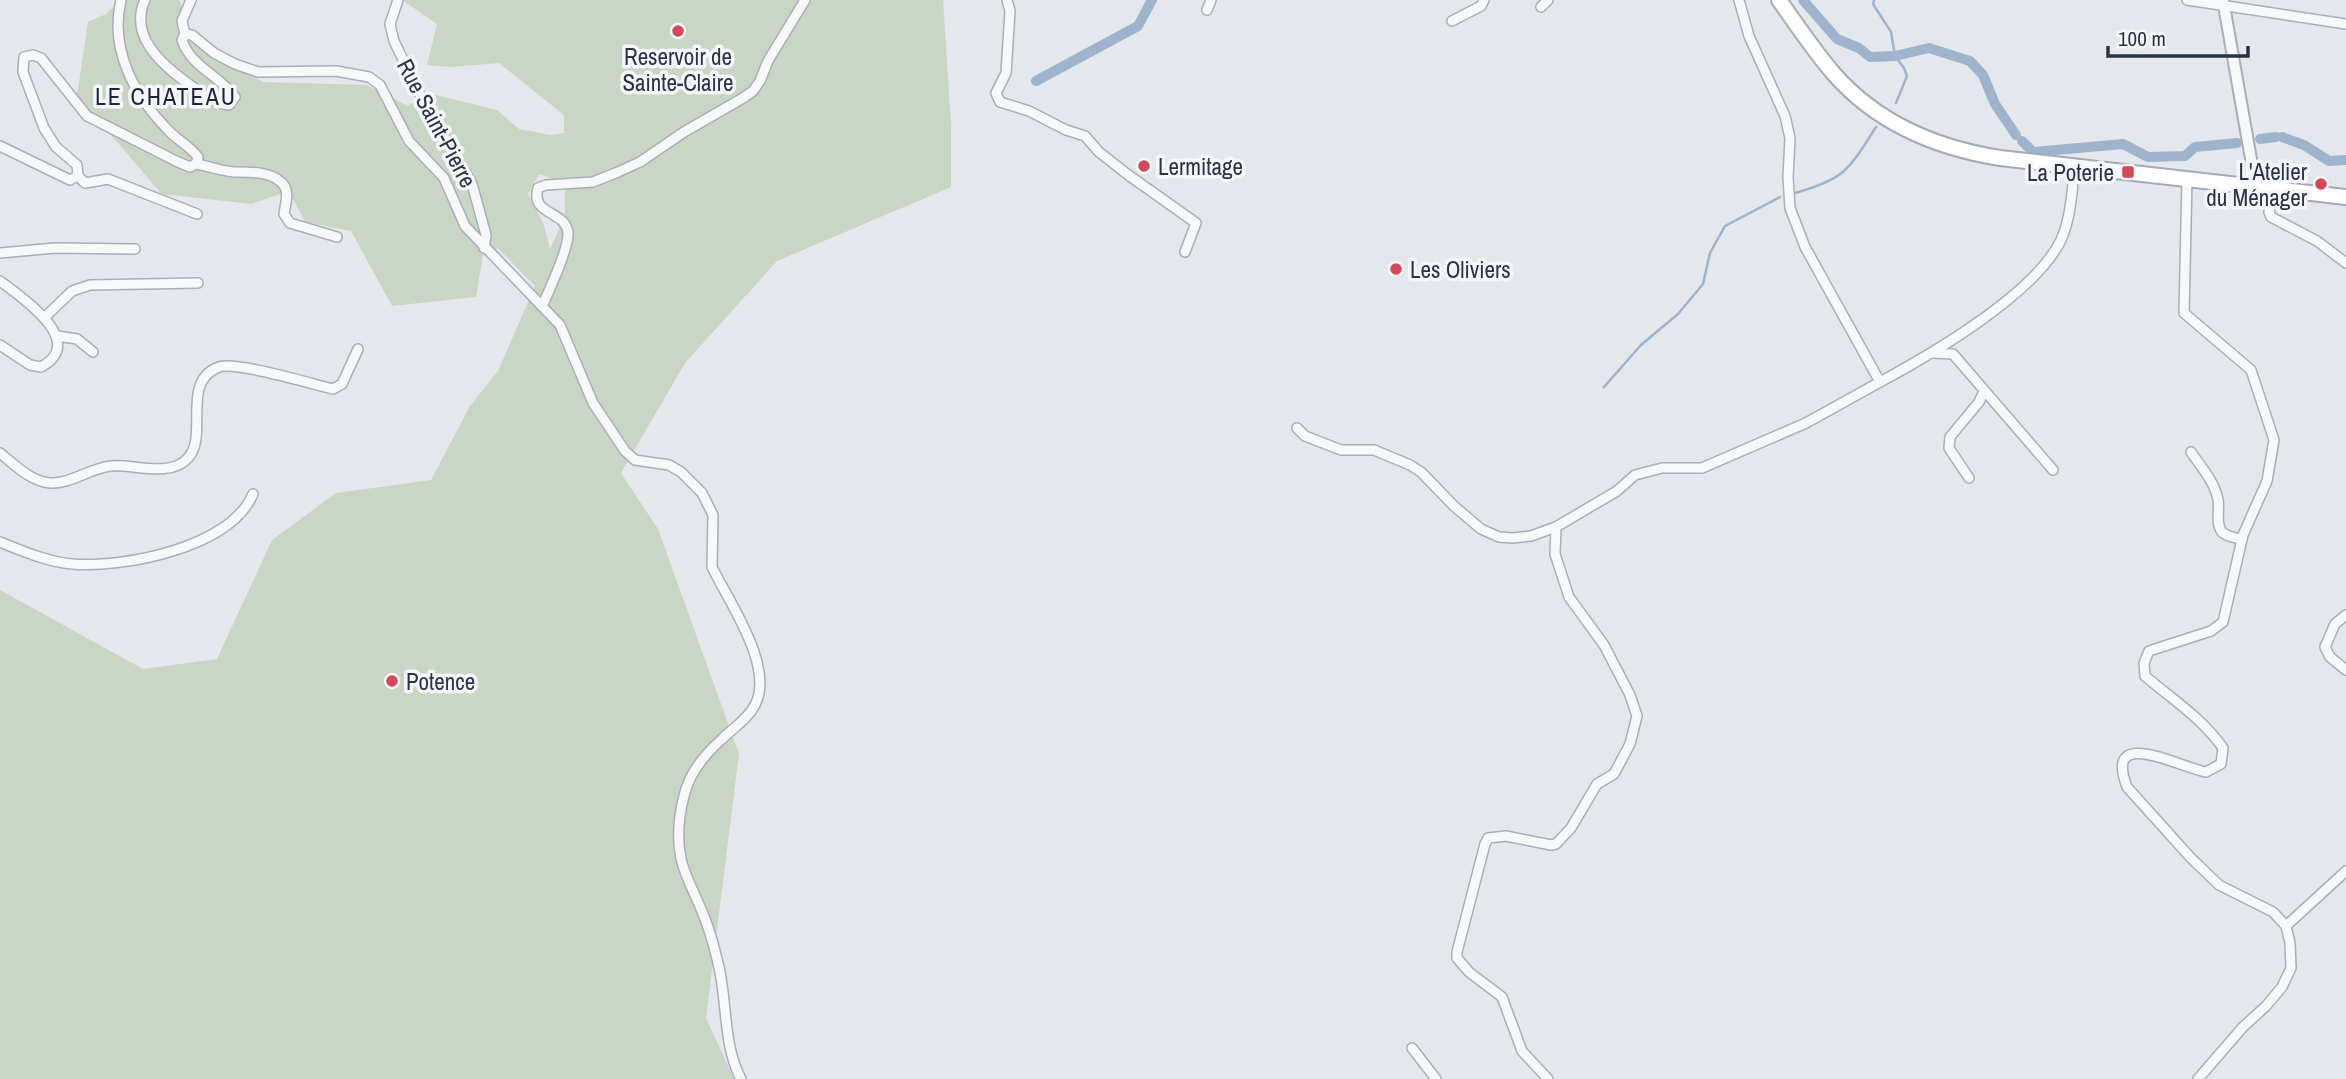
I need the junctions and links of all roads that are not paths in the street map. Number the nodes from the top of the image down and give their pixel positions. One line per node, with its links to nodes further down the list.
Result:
1 (121, 0): 18 (street)
2 (145, 0): 16 (street)
3 (191, 0): 16 (street)
4 (398, 0): 27 (street, Rue Saint-Pierre)
5 (805, 0): 34 (street)
6 (1007, 0): 29 (street)
7 (1211, 0): 13 (street)
8 (1484, 0): 14 (street)
9 (1739, 0): 41 (street)
10 (1779, 0): 19 (main road)
11 (2187, 0): 12 (street)
12 (2224, 2): 15 (street); 22 (street)
13 (1207, 10)
14 (1452, 21)
15 (2346, 24)
16 (185, 34): 27 (street)
17 (0, 146): 20 (street)
18 (196, 164): 20 (street); 26 (street)
19 (2075, 166): 21 (main road); 40 (street)
20 (78, 176): 25 (street)
21 (2187, 179): 22 (main road); 50 (street)
22 (2251, 186): 23 (main road)
23 (2274, 189): 24 (main road); 31 (street)
24 (2346, 197)
25 (197, 214)
26 (337, 237)
27 (484, 248): 34 (street)
28 (135, 249): 30 (street)
29 (1185, 252)
30 (0, 253)
31 (2346, 263)
32 (0, 281): 35 (street)
33 (198, 283): 35 (street)
34 (542, 306): 57 (street)
35 (44, 318): 36 (street)
36 (57, 335): 37 (street); 39 (street)
37 (0, 345)
38 (358, 349): 45 (street)
39 (93, 352)
40 (1932, 353): 41 (street); 42 (street)
41 (1880, 382): 49 (street)
42 (1984, 391): 46 (street); 47 (street)
43 (1297, 428): 49 (street)
44 (2191, 452): 50 (street)
45 (0, 453)
46 (2053, 470)
47 (1969, 478)
48 (253, 494): 51 (street)
49 (1556, 527): 59 (street)
50 (2242, 539): 55 (street)
51 (0, 542)
52 (2346, 615): 53 (street)
53 (2346, 670)
54 (2346, 872): 55 (street)
55 (2286, 926): 60 (street)
56 (1412, 1048): 58 (street)
57 (741, 1079)
58 (1436, 1079)
59 (1548, 1079)
60 (2198, 1079)

